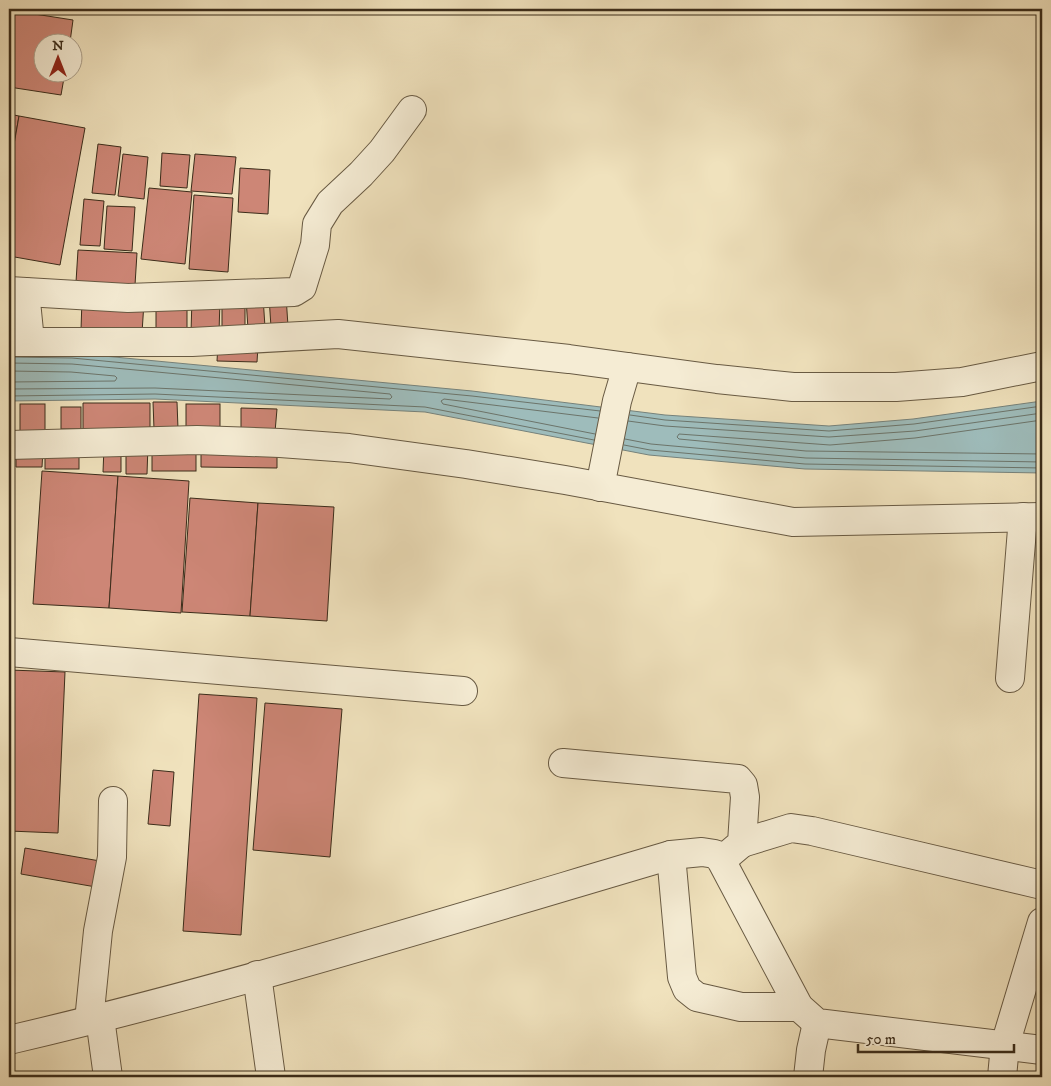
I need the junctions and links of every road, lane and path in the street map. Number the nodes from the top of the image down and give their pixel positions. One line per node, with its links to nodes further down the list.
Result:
1 (412, 110): 2 (street)
2 (17, 291): 3 (street)
3 (20, 342): 5 (street)
4 (1042, 366): 5 (street)
5 (627, 367): 7 (street)
6 (9, 445): 7 (street)
7 (600, 487): 8 (street)
8 (1033, 517): 10 (street)
9 (9, 652): 11 (street)
10 (1010, 678)
11 (463, 691)
12 (563, 763): 14 (street)
13 (113, 800): 20 (street)
14 (732, 851): 15 (street); 16 (street); 19 (street)
15 (671, 855): 18 (street); 19 (street)
16 (1042, 885)
17 (1042, 922): 22 (street)
18 (257, 975): 20 (street); 25 (street)
19 (808, 1014): 22 (street); 26 (street)
20 (94, 1020): 21 (street); 24 (street)
21 (9, 1040)
22 (1005, 1045): 23 (street); 27 (street)
23 (1042, 1050)
24 (108, 1077)
25 (271, 1077)
26 (808, 1077)
27 (1002, 1077)

